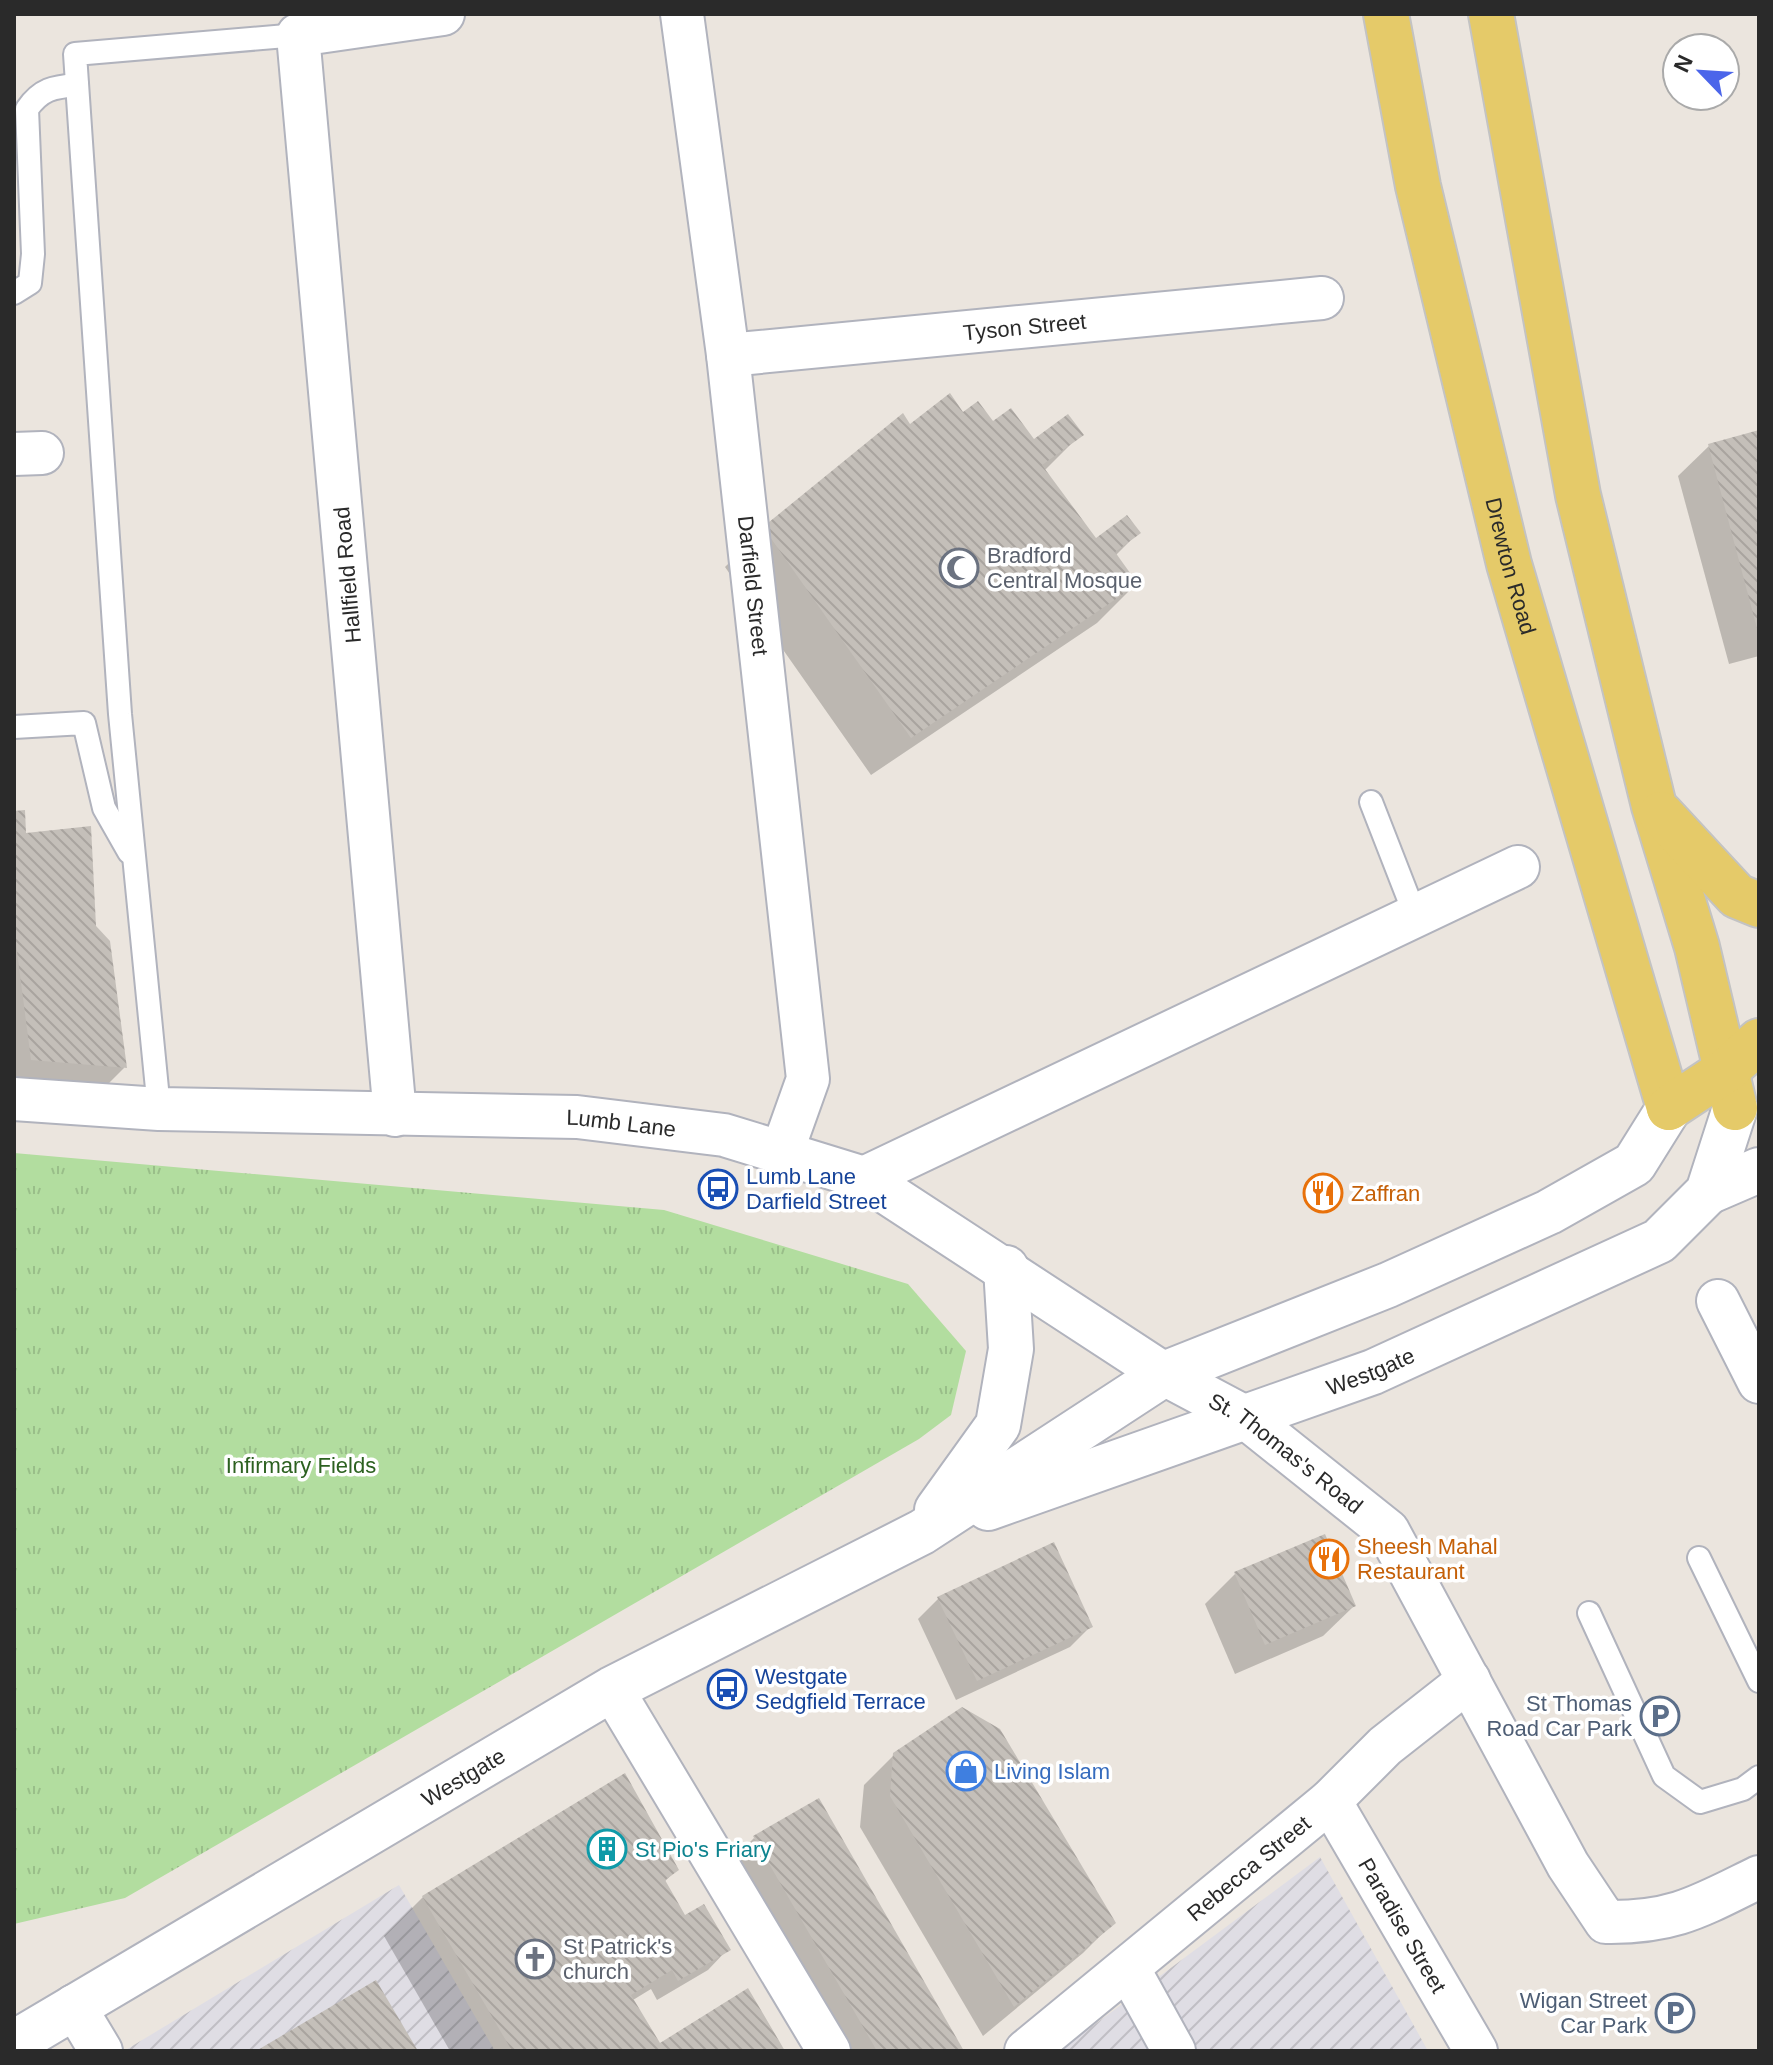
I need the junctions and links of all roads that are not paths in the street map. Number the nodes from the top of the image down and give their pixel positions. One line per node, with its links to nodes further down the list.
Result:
1 (443, 14): 5 (street)
2 (682, 14): 9 (street, Darfield Street)
3 (1386, 14): 19 (main road, Drewton Road)
4 (1491, 14): 12 (main road)
5 (298, 35): 6 (lane); 21 (street, Hallfield Road)
6 (77, 85): 7 (lane); 13 (lane)
7 (14, 293)
8 (1322, 298): 9 (street, Tyson Street)
9 (728, 355): 22 (street, Darfield Street)
10 (14, 727): 13 (lane)
11 (1371, 802): 16 (lane)
12 (1654, 806): 15 (main road); 17 (main road)
13 (134, 860): 20 (lane)
14 (1518, 867): 16 (street)
15 (1759, 905)
16 (1415, 915): 24 (street)
17 (1745, 1080): 19 (main road, Westgate); 25 (main road, Westgate)
18 (14, 1099): 20 (street, Lumb Lane)
19 (1669, 1108): 28 (main road, Westgate)
20 (159, 1109): 21 (street, Lumb Lane)
21 (395, 1115): 22 (street, Lumb Lane)
22 (782, 1152): 24 (street, Lumb Lane)
23 (1759, 1170): 25 (main road)
24 (864, 1178): 26 (street, Lumb Lane)
25 (1708, 1192): 30 (main road, Westgate)
26 (1006, 1268): 28 (street, Lumb Lane); 31 (main road)
27 (1718, 1301): 29 (street)
28 (1164, 1374): 30 (street, St. Thomas's Road); 31 (main road, Westgate)
29 (1759, 1382)
30 (1245, 1417): 31 (main road, Westgate); 34 (street, St. Thomas's Road)
31 (922, 1532): 36 (main road, Westgate)
32 (1699, 1558): 35 (lane)
33 (1589, 1613): 37 (lane)
34 (1469, 1680): 38 (street, Rebecca Street); 39 (street, St. Thomas's Road)
35 (1759, 1681)
36 (612, 1689): 41 (main road, Westgate); 44 (street)
37 (1759, 1777)
38 (1330, 1801): 40 (street, Rebecca Street); 47 (street, Paradise Street)
39 (1759, 1877)
40 (1128, 1968): 45 (street, Rebecca Street); 46 (street)
41 (74, 2006): 42 (main road, Westgate); 43 (street)
42 (14, 2043)
43 (101, 2051)
44 (829, 2051)
45 (1026, 2051)
46 (1174, 2051)
47 (1476, 2051)

